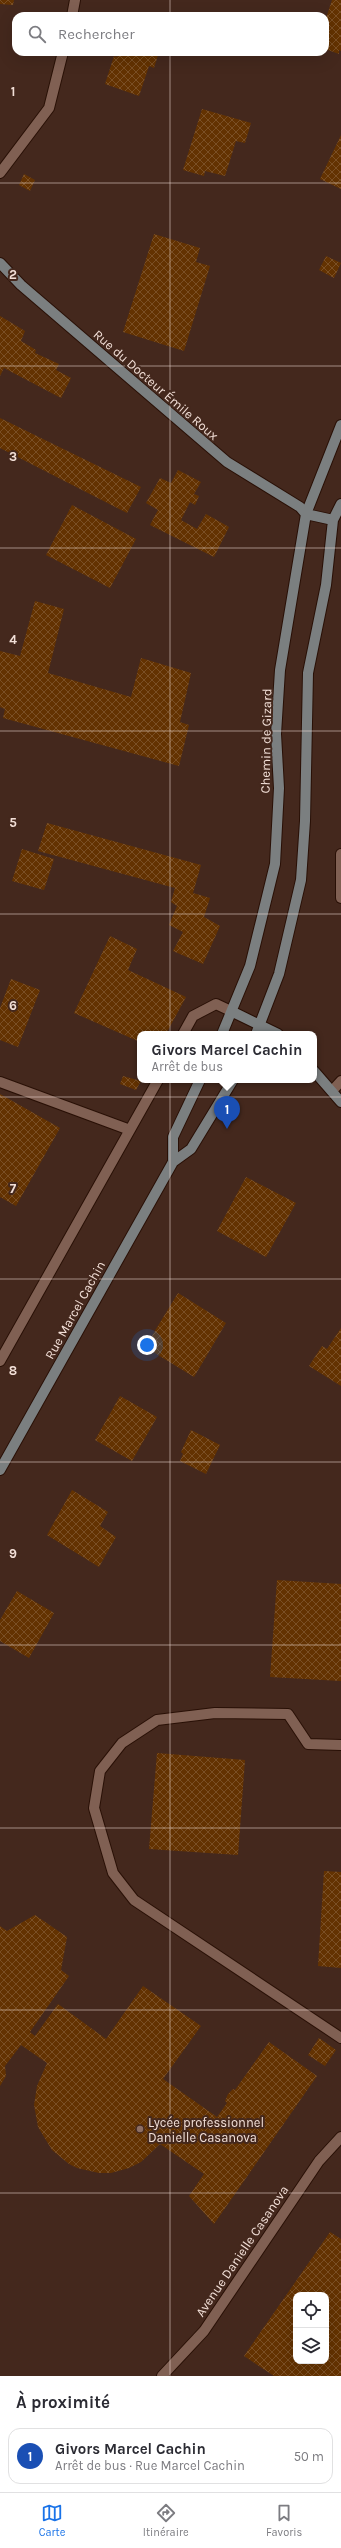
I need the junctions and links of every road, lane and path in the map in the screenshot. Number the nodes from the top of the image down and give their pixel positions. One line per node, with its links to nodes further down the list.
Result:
1 (75, 0): 2 (street)
2 (73, 12)
3 (62, 56): 4 (street)
4 (0, 173)
5 (0, 263): 8 (street, Rue du Docteur Émile Roux)
6 (341, 425): 8 (street, Chemin de Gizard)
7 (341, 504): 9 (street)
8 (306, 514): 9 (street); 12 (street, Chemin de Gizard)
9 (333, 520): 13 (street)
10 (341, 854): 11 (street)
11 (341, 898)
12 (233, 1012): 13 (street); 14 (street); 15 (street)
13 (261, 1024): 16 (street); 17 (street)
14 (185, 1031)
15 (224, 1031)
16 (258, 1031)
17 (273, 1031)
18 (317, 1074): 24 (street)
19 (341, 1081): 24 (street)
20 (0, 1082): 26 (street)
21 (156, 1083): 26 (street)
22 (199, 1083): 27 (street, Rue Marcel Cachin)
23 (231, 1083): 27 (street, Rue Marcel Cachin)
24 (332, 1091): 25 (street)
25 (341, 1102)
26 (130, 1130): 28 (street)
27 (173, 1162): 29 (street, Rue Marcel Cachin)
28 (0, 1361)
29 (0, 1470)
30 (341, 1745): 31 (street)
31 (341, 2038)
32 (341, 2137): 33 (street, Avenue Danielle Casanova)
33 (162, 2376)

